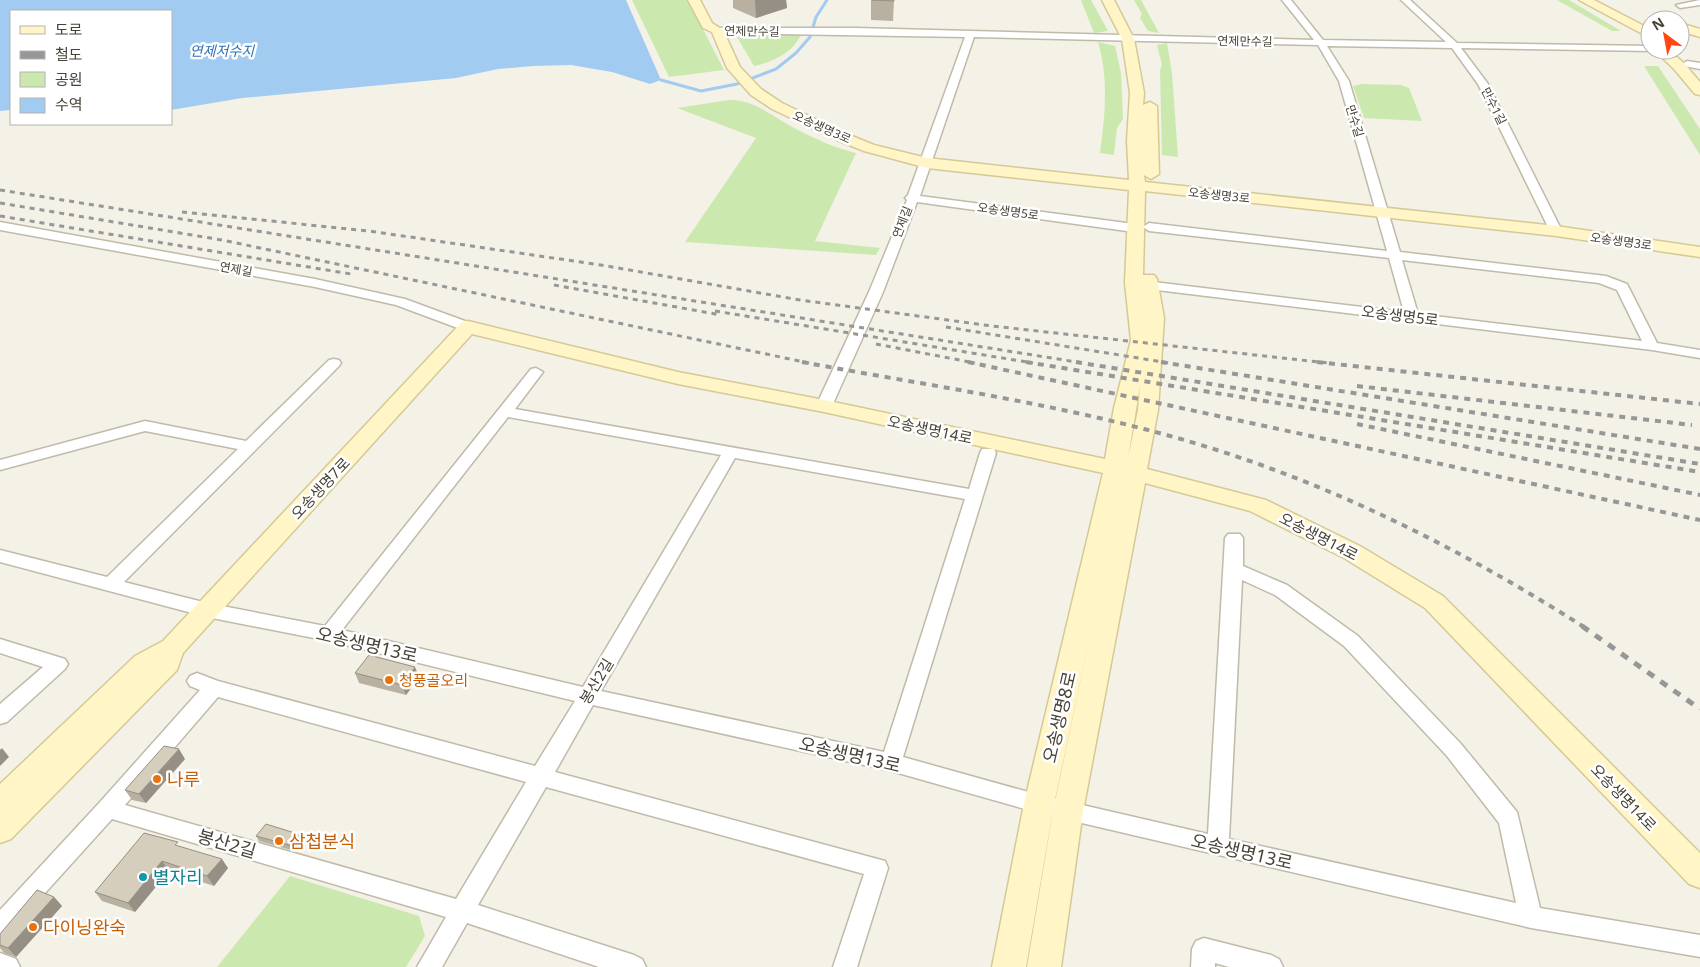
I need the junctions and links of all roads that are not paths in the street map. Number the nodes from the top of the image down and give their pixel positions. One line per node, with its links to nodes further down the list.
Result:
1 (694, 0): 15 (street)
2 (1108, 0): 18 (street)
3 (1122, 0): 19 (street)
4 (1286, 0): 20 (street, 만수길)
5 (1405, 0): 21 (street, 만수1길)
6 (1585, 0): 12 (street)
7 (1599, 0): 11 (street)
8 (1700, 2): 9 (street)
9 (1680, 5)
10 (713, 8): 15 (street)
11 (1638, 13)
12 (1628, 24): 13 (street); 14 (street); 17 (street)
13 (1640, 24)
14 (1640, 29)
15 (717, 30): 16 (street, 연제만수길); 29 (street, 오송생명3로)
16 (970, 35): 18 (street, 연제만수길); 29 (street, 연제길)
17 (1640, 37)
18 (1128, 39): 19 (street, 연제만수길); 30 (street)
19 (1143, 40): 20 (street, 연제만수길); 23 (street)
20 (1321, 43): 21 (street, 연제만수길); 32 (street, 만수길)
21 (1455, 46): 22 (street, 연제만수길); 35 (street, 만수1길)
22 (1640, 49)
23 (1146, 57)
24 (1672, 60): 28 (street)
25 (1694, 65): 26 (street)
26 (1700, 77)
27 (1150, 83): 30 (street)
28 (1700, 91)
29 (927, 163): 30 (street, 오송생명3로); 31 (street, 연제길)
30 (1144, 187): 32 (street, 오송생명3로); 34 (street)
31 (911, 198): 34 (street, 오송생명5로); 46 (street, 연제길)
32 (1381, 212): 35 (street, 오송생명3로); 37 (street, 만수길)
33 (0, 226): 41 (street, 연제길)
34 (1142, 228): 37 (street, 오송생명5로); 39 (street)
35 (1556, 231): 36 (street, 오송생명3로)
36 (1700, 252)
37 (1395, 256): 38 (street); 40 (street, 만수길)
38 (1601, 279): 42 (street)
39 (1141, 284): 40 (street, 오송생명5로); 52 (street)
40 (1412, 316): 42 (street, 오송생명5로)
41 (468, 327): 46 (street, 오송생명14로); 58 (street, 오송생명7로)
42 (1652, 346): 43 (street, 오송생명5로)
43 (1700, 354)
44 (334, 363): 48 (street)
45 (536, 372): 47 (street)
46 (824, 406): 52 (street, 오송생명14로)
47 (504, 412): 49 (street); 59 (street)
48 (251, 446): 51 (street); 57 (street)
49 (731, 452): 53 (street); 62 (street, 봉산2길)
50 (988, 453): 53 (street)
51 (0, 465)
52 (1125, 470): 67 (street, 오송생명8로); 69 (street, 오송생명8로); 72 (street, 오송생명14로)
53 (974, 495): 64 (street)
54 (1234, 538): 56 (street)
55 (0, 556): 57 (street, 오송생명13로)
56 (1234, 569): 71 (street); 74 (street)
57 (109, 586): 58 (street, 오송생명13로)
58 (207, 610): 59 (street, 오송생명13로); 61 (street, 오송생명7로)
59 (329, 634): 62 (street, 오송생명13로)
60 (0, 646): 63 (street)
61 (172, 648): 66 (street, 오송생명7로); 70 (street, 오송생명7로)
62 (587, 696): 64 (street, 오송생명13로); 65 (street, 봉산2길)
63 (0, 716)
64 (891, 762): 67 (street, 오송생명13로)
65 (540, 777): 68 (street); 73 (street, 봉산2길); 82 (street)
66 (0, 803)
67 (1039, 804): 69 (street, 오송생명13로); 83 (street, 오송생명8로)
68 (108, 808): 73 (street, 봉산2길); 75 (street)
69 (1068, 811): 71 (street, 오송생명13로); 84 (street, 오송생명8로)
70 (0, 830)
71 (1218, 846): 74 (street, 오송생명13로)
72 (1700, 874)
73 (462, 911): 80 (street, 봉산2길); 81 (street, 봉산2길)
74 (1531, 916): 76 (street, 오송생명13로)
75 (0, 926)
76 (1700, 946)
77 (1204, 958): 85 (street)
78 (0, 964): 79 (street)
79 (8, 967)
80 (429, 967)
81 (634, 967)
82 (845, 967)
83 (1009, 967)
84 (1044, 967)
85 (1271, 967)

